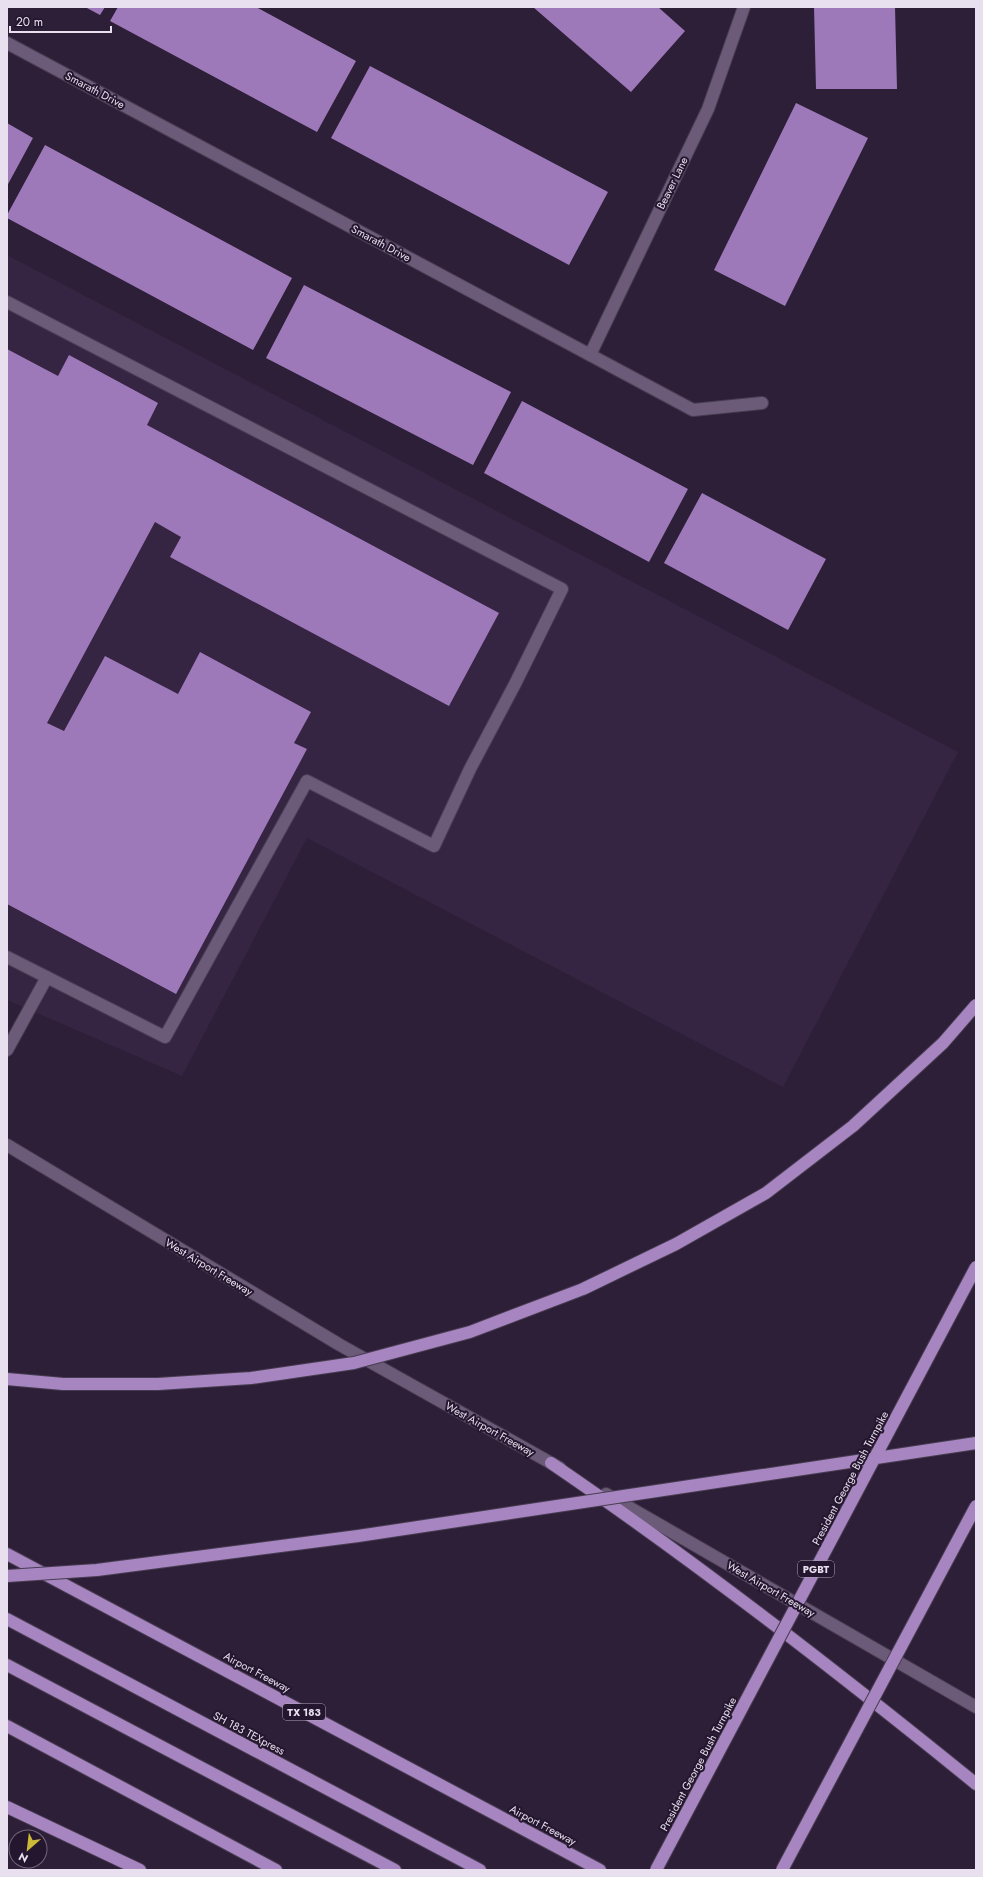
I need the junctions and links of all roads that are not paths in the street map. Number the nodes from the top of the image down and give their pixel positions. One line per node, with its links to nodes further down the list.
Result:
1 (744, 7): 4 (street, Beaver Lane)
2 (7, 43): 4 (street, Smarath Drive)
3 (7, 302): 7 (street)
4 (590, 355): 5 (street, Smarath Drive)
5 (762, 403)
6 (7, 957): 7 (street)
7 (47, 977): 9 (street)
8 (976, 1005): 12 (highway, bridge)
9 (7, 1050)
10 (7, 1146): 14 (street, West Airport Freeway)
11 (976, 1267): 29 (highway, President George Bush Turnpike / PGBT, bridge)
12 (7, 1380)
13 (976, 1443): 17 (highway, bridge)
14 (551, 1463): 20 (street, West Airport Freeway); 22 (highway)
15 (976, 1506): 30 (highway, bridge)
16 (7, 1554): 28 (highway, Airport Freeway / TX 183)
17 (7, 1576)
18 (7, 1619): 27 (highway, SH 183 TEXpress)
19 (7, 1665): 26 (highway)
20 (976, 1706)
21 (7, 1726): 25 (highway)
22 (976, 1784)
23 (7, 1807): 24 (highway)
24 (140, 1870)
25 (276, 1870)
26 (395, 1870)
27 (480, 1870)
28 (600, 1870)
29 (656, 1870)
30 (782, 1870)

